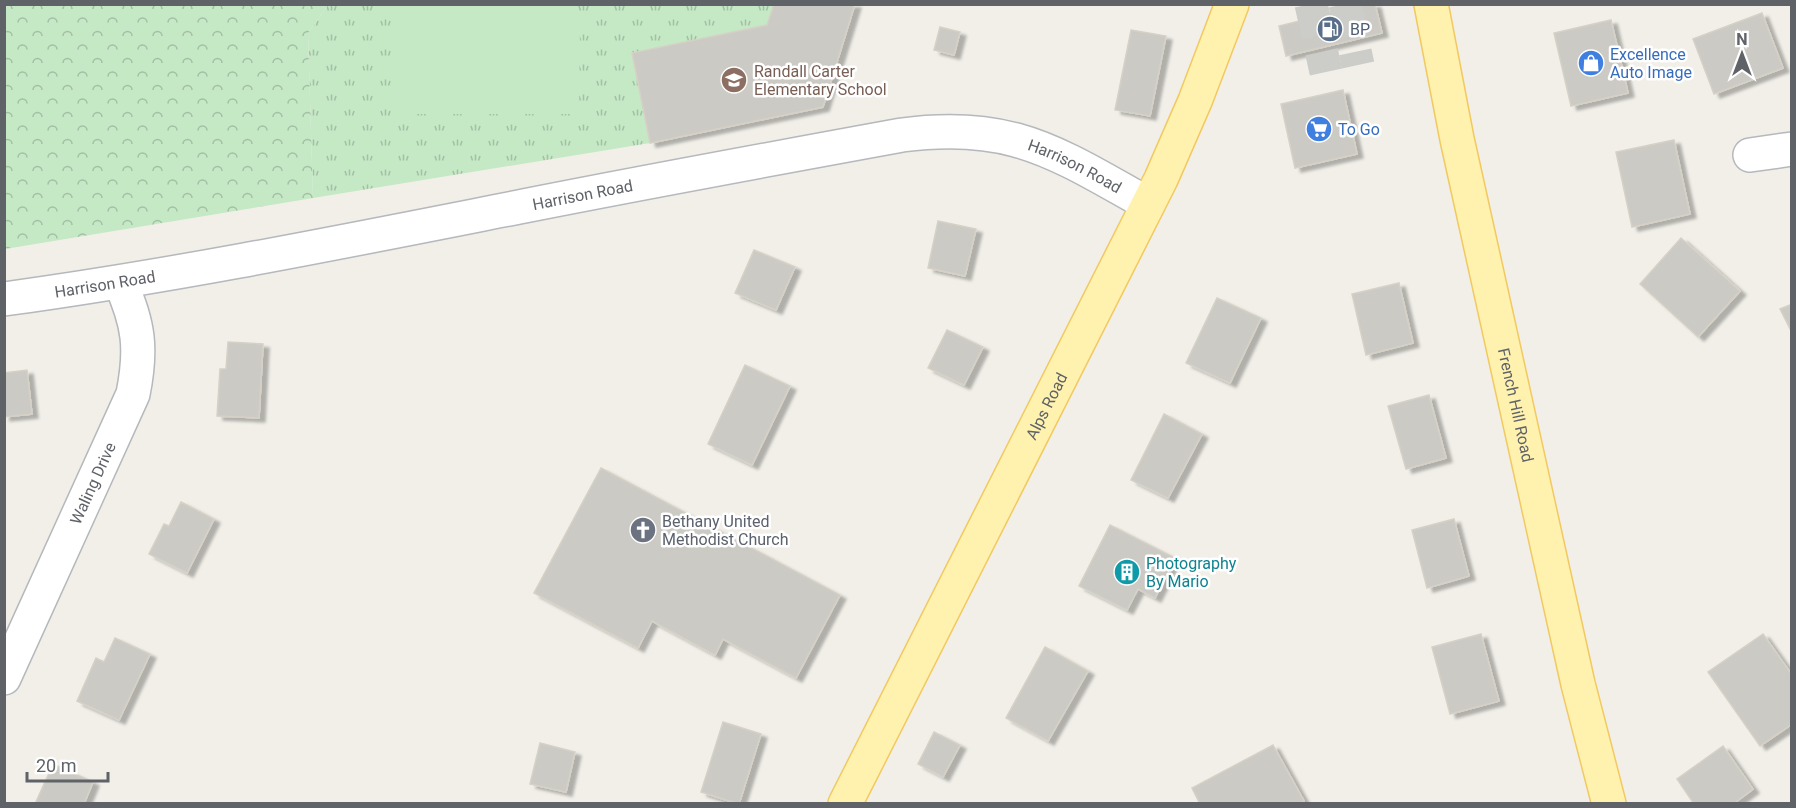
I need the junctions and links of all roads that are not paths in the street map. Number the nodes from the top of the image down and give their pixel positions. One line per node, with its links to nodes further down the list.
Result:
1 (1233, 4): 5 (main road, Alps Road)
2 (1431, 4): 10 (main road, French Hill Road)
3 (1791, 149): 4 (street)
4 (1750, 155)
5 (1148, 204): 6 (street, Harrison Road); 9 (main road, Alps Road)
6 (120, 282): 7 (street, Harrison Road); 8 (street, Waling Drive)
7 (4, 299)
8 (4, 678)
9 (845, 804)
10 (1609, 804)

